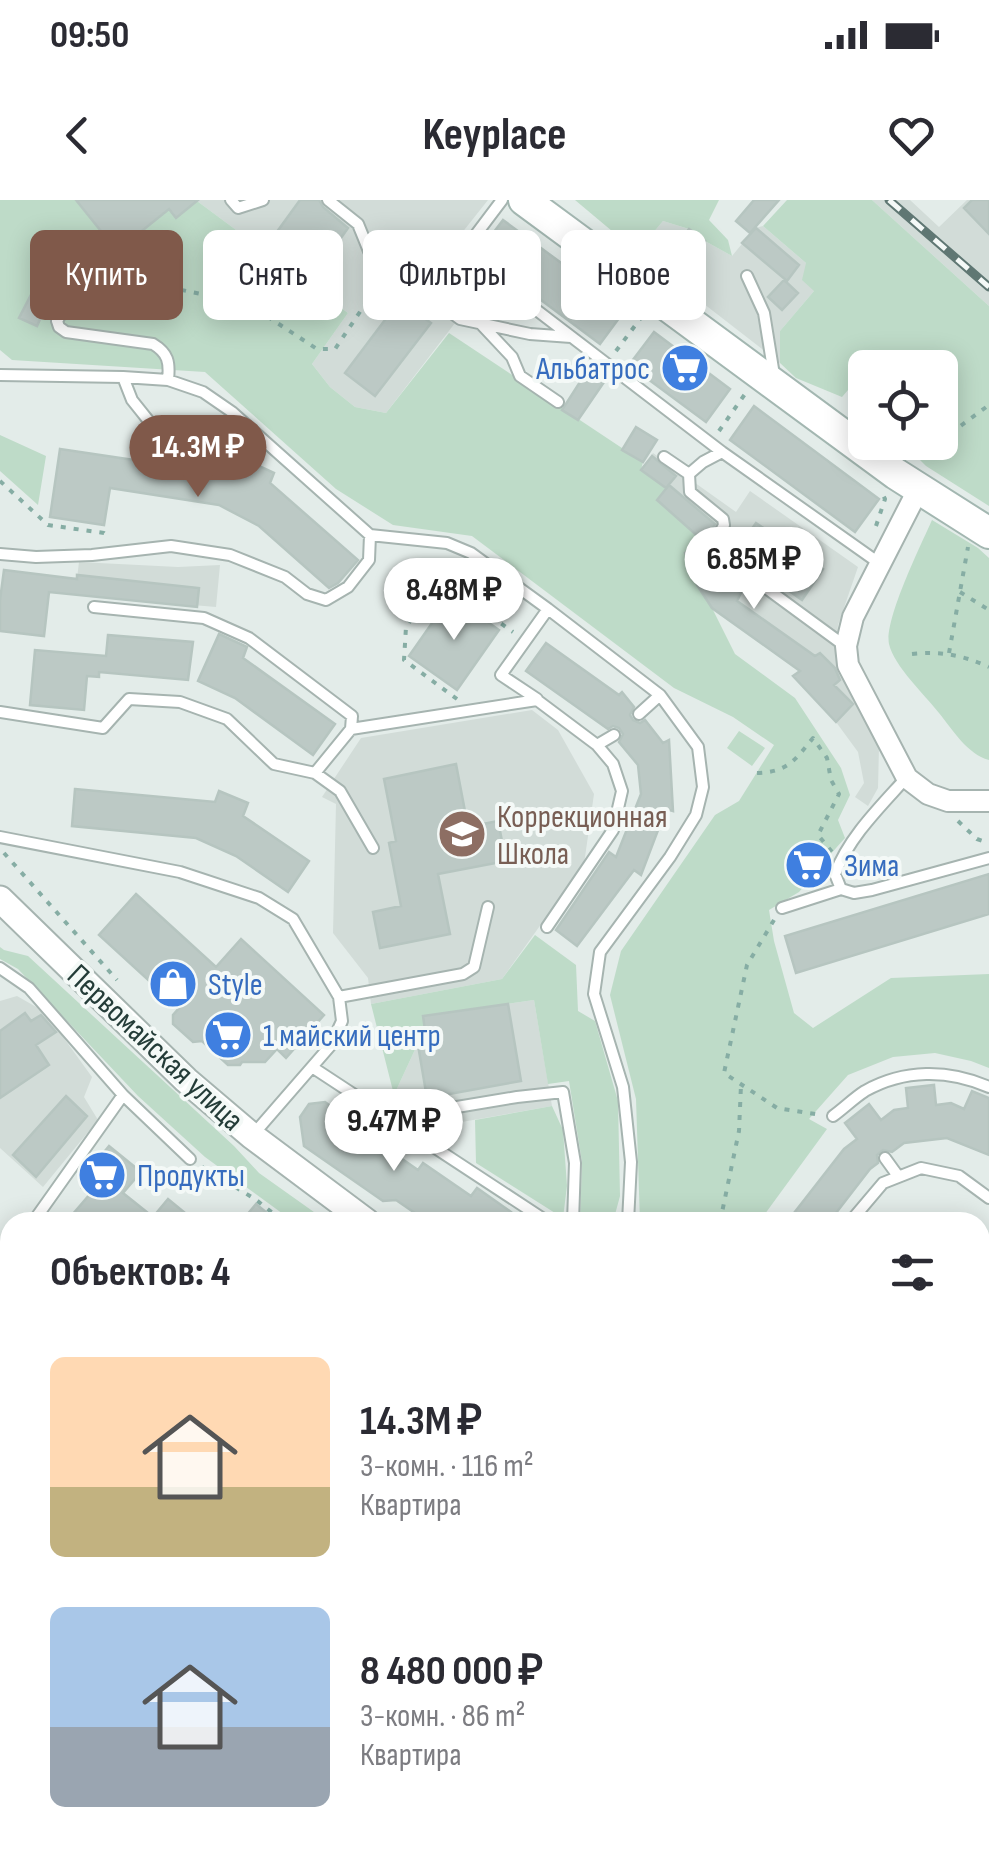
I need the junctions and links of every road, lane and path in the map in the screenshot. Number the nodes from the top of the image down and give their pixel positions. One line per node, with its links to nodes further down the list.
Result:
1 (231, 200): 2 (lane)
2 (263, 200)
3 (328, 200): 7 (lane)
4 (502, 200): 6 (lane)
5 (524, 200): 22 (main road)
6 (479, 230)
7 (363, 236)
8 (747, 276): 22 (lane)
9 (183, 290): 10 (path)
10 (363, 308)
11 (541, 313): 16 (lane)
12 (58, 320): 18 (lane)
13 (464, 320): 15 (lane)
14 (638, 320): 17 (path)
15 (480, 324): 16 (lane); 24 (lane)
16 (573, 337): 29 (lane)
17 (619, 346)
18 (170, 365): 21 (lane); 23 (lane)
19 (0, 375): 20 (lane)
20 (124, 377): 21 (lane); 28 (lane)
21 (168, 380): 23 (lane)
22 (761, 389): 26 (path); 33 (main road)
23 (202, 392): 35 (lane)
24 (558, 402)
25 (989, 404): 27 (path)
26 (721, 427)
27 (958, 427)
28 (235, 449)
29 (722, 452): 31 (lane); 38 (lane)
30 (664, 457): 31 (lane)
31 (689, 474): 44 (lane)
32 (0, 480): 36 (path)
33 (918, 490): 34 (main road); 38 (street)
34 (979, 535): 39 (path)
35 (370, 536): 36 (lane); 41 (lane)
36 (124, 552): 37 (lane)
37 (0, 554)
38 (880, 563): 44 (street)
39 (960, 592): 42 (path); 46 (path)
40 (94, 607): 53 (lane)
41 (548, 608): 43 (lane); 48 (lane)
42 (989, 610)
43 (526, 640): 49 (lane); 51 (path)
44 (846, 646): 58 (street)
45 (912, 654): 46 (path)
46 (949, 654): 47 (path)
47 (989, 667)
48 (660, 695): 52 (lane); 92 (lane)
49 (538, 700): 51 (lane); 55 (lane)
50 (0, 712): 56 (lane)
51 (460, 712): 53 (lane)
52 (639, 714)
53 (350, 729): 56 (lane)
54 (614, 735): 55 (lane)
55 (596, 745): 69 (lane)
56 (315, 773): 62 (lane)
57 (757, 773): 63 (path)
58 (907, 778): 59 (street); 63 (lane)
59 (989, 801)
60 (0, 836): 72 (lane)
61 (0, 848): 71 (path)
62 (373, 848)
63 (841, 857): 65 (lane)
64 (989, 858): 65 (lane)
65 (841, 889): 68 (lane)
66 (0, 899): 82 (street, Первомайская улица)
67 (488, 907): 72 (lane)
68 (782, 908): 74 (path)
69 (547, 927)
70 (0, 968): 76 (lane)
71 (116, 980)
72 (339, 996): 73 (lane)
73 (312, 1067): 82 (lane); 90 (lane)
74 (741, 1085): 79 (path); 93 (path)
75 (989, 1086): 77 (lane)
76 (123, 1095): 84 (lane); 87 (lane)
77 (845, 1106): 80 (lane); 81 (lane)
78 (427, 1112): 91 (lane)
79 (812, 1114)
80 (833, 1116)
81 (853, 1117)
82 (252, 1136): 89 (street, Первомайская улица)
83 (885, 1158): 85 (lane)
84 (190, 1159): 88 (path)
85 (898, 1176): 86 (lane); 94 (lane)
86 (989, 1198)
87 (40, 1212)
88 (272, 1212)
89 (354, 1212)
90 (533, 1212)
91 (573, 1212)
92 (628, 1212)
93 (722, 1212)
94 (858, 1212)

